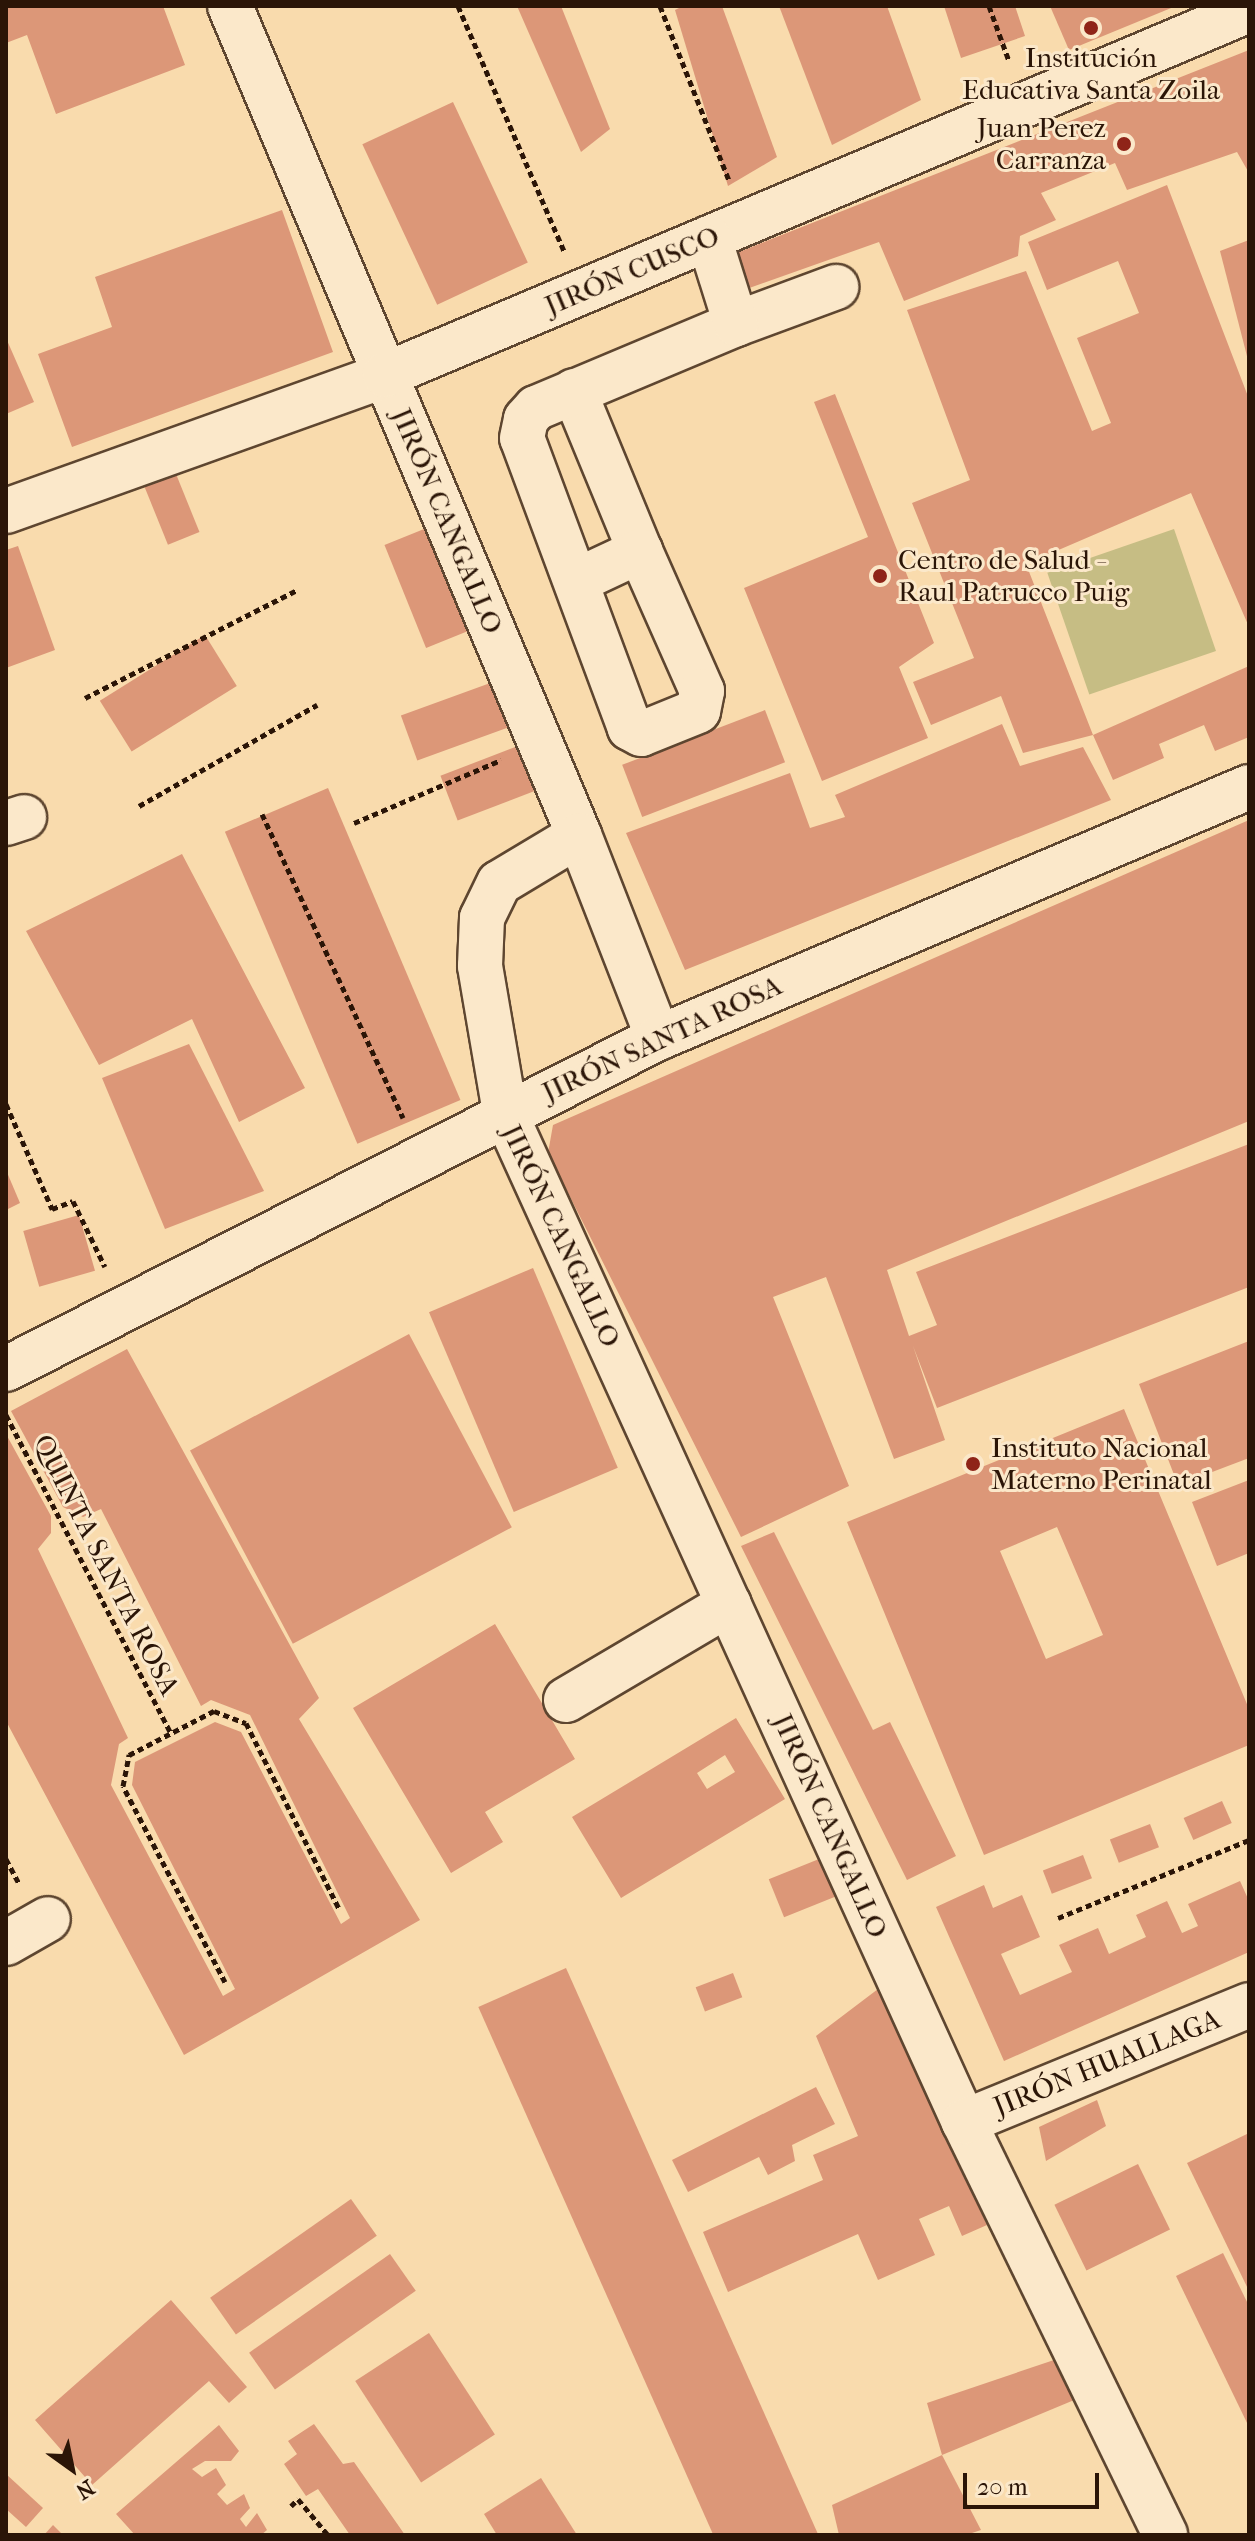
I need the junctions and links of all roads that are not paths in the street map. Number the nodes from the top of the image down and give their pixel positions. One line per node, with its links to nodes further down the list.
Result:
1 (230, 6): 6 (street, JIRÓN CANGALLO)
2 (1249, 10): 3 (street, JIRÓN CUSCO)
3 (728, 230): 5 (street); 6 (street, JIRÓN CUSCO)
4 (836, 287): 5 (street)
5 (736, 324): 7 (street)
6 (385, 375): 8 (street, JIRÓN CUSCO); 12 (street, JIRÓN CANGALLO)
7 (574, 391): 9 (street); 10 (street)
8 (6, 511)
9 (640, 551): 10 (street); 10 (street)
10 (576, 581)
11 (1249, 787): 13 (street, JIRÓN SANTA ROSA)
12 (579, 835): 13 (street, JIRÓN CANGALLO); 14 (street, JIRÓN CANGALLO)
13 (658, 1038): 14 (street, JIRÓN SANTA ROSA)
14 (505, 1113): 15 (street, JIRÓN SANTA ROSA); 16 (street, JIRÓN CANGALLO)
15 (6, 1369)
16 (729, 1604): 17 (street); 21 (street, JIRÓN CANGALLO)
17 (566, 1700)
18 (48, 1919): 19 (street)
19 (6, 1943)
20 (1249, 2005): 21 (street, JIRÓN HUALLAGA)
21 (964, 2122): 22 (street, JIRÓN CANGALLO)
22 (1165, 2535)

